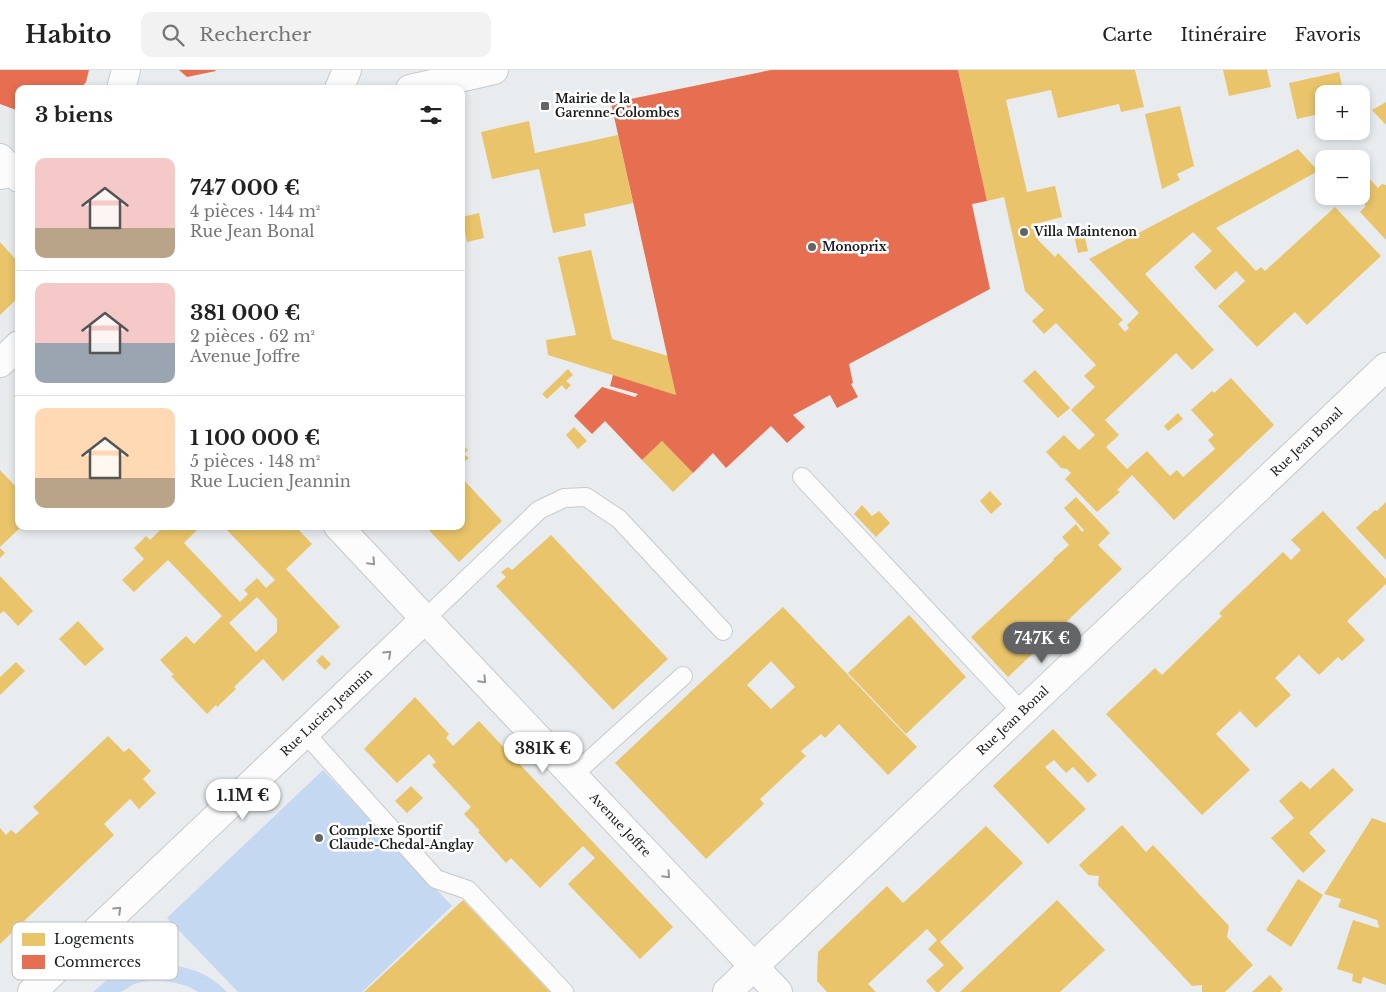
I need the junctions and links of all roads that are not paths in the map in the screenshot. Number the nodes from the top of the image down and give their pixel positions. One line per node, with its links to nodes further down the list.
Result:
1 (126, 70): 4 (street)
2 (347, 70): 5 (street)
3 (494, 70): 6 (street)
4 (123, 85)
5 (341, 85)
6 (428, 85)
7 (15, 349): 8 (street)
8 (0, 363)
9 (1386, 367): 15 (street, Rue Jean Bonal)
10 (802, 477): 15 (lane)
11 (342, 530): 12 (street, Avenue Joffre, one-way to 12)
12 (425, 619): 13 (lane); 16 (street, Rue Lucien Jeannin, one-way to 12); 17 (street, Avenue Joffre, one-way to 17)
13 (723, 631)
14 (683, 676): 17 (lane)
15 (1022, 712): 19 (street, Rue Jean Bonal)
16 (305, 733): 18 (street, Rue Lucien Jeannin, one-way to 16); 22 (lane)
17 (573, 775): 19 (street, Avenue Joffre, one-way to 19)
18 (106, 922)
19 (754, 966): 23 (street, Rue Jean Bonal); 24 (street, Avenue Joffre)
20 (45, 980): 21 (street, Rue Lucien Jeannin, one-way to 20)
21 (32, 992)
22 (564, 992)
23 (727, 992)
24 (778, 992)

